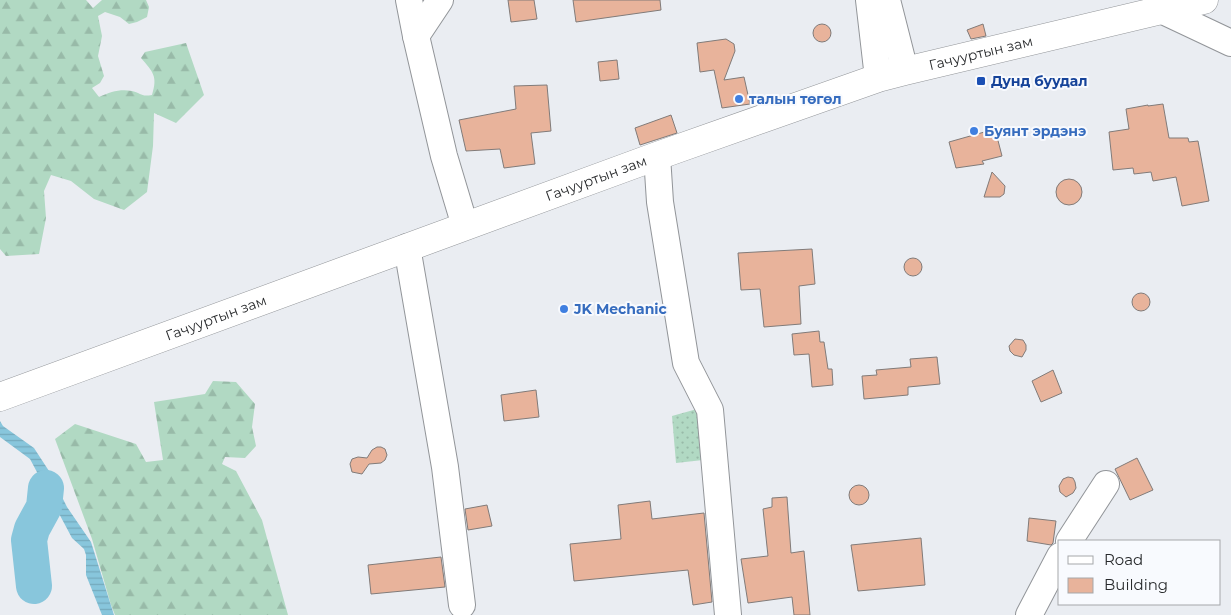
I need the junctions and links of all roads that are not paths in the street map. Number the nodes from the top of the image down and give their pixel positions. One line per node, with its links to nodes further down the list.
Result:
1 (409, 0): 7 (street)
2 (440, 0): 7 (street)
3 (869, 0): 10 (street)
4 (887, 0): 9 (street)
5 (1204, 0): 6 (main road, Гачууртын зам)
6 (1161, 10): 8 (street); 9 (main road, Гачууртын зам)
7 (416, 36): 12 (street)
8 (1231, 43)
9 (905, 70): 10 (main road, Гачууртын зам)
10 (878, 78): 11 (main road, Гачууртын зам)
11 (657, 156): 12 (main road, Гачууртын зам); 19 (street)
12 (466, 226): 13 (main road, Гачууртын зам)
13 (407, 247): 14 (main road, Гачууртын зам); 18 (street)
14 (0, 396)
15 (1106, 484): 16 (street)
16 (1070, 540)
17 (1058, 560): 20 (street)
18 (462, 605)
19 (728, 615)
20 (1029, 615)

